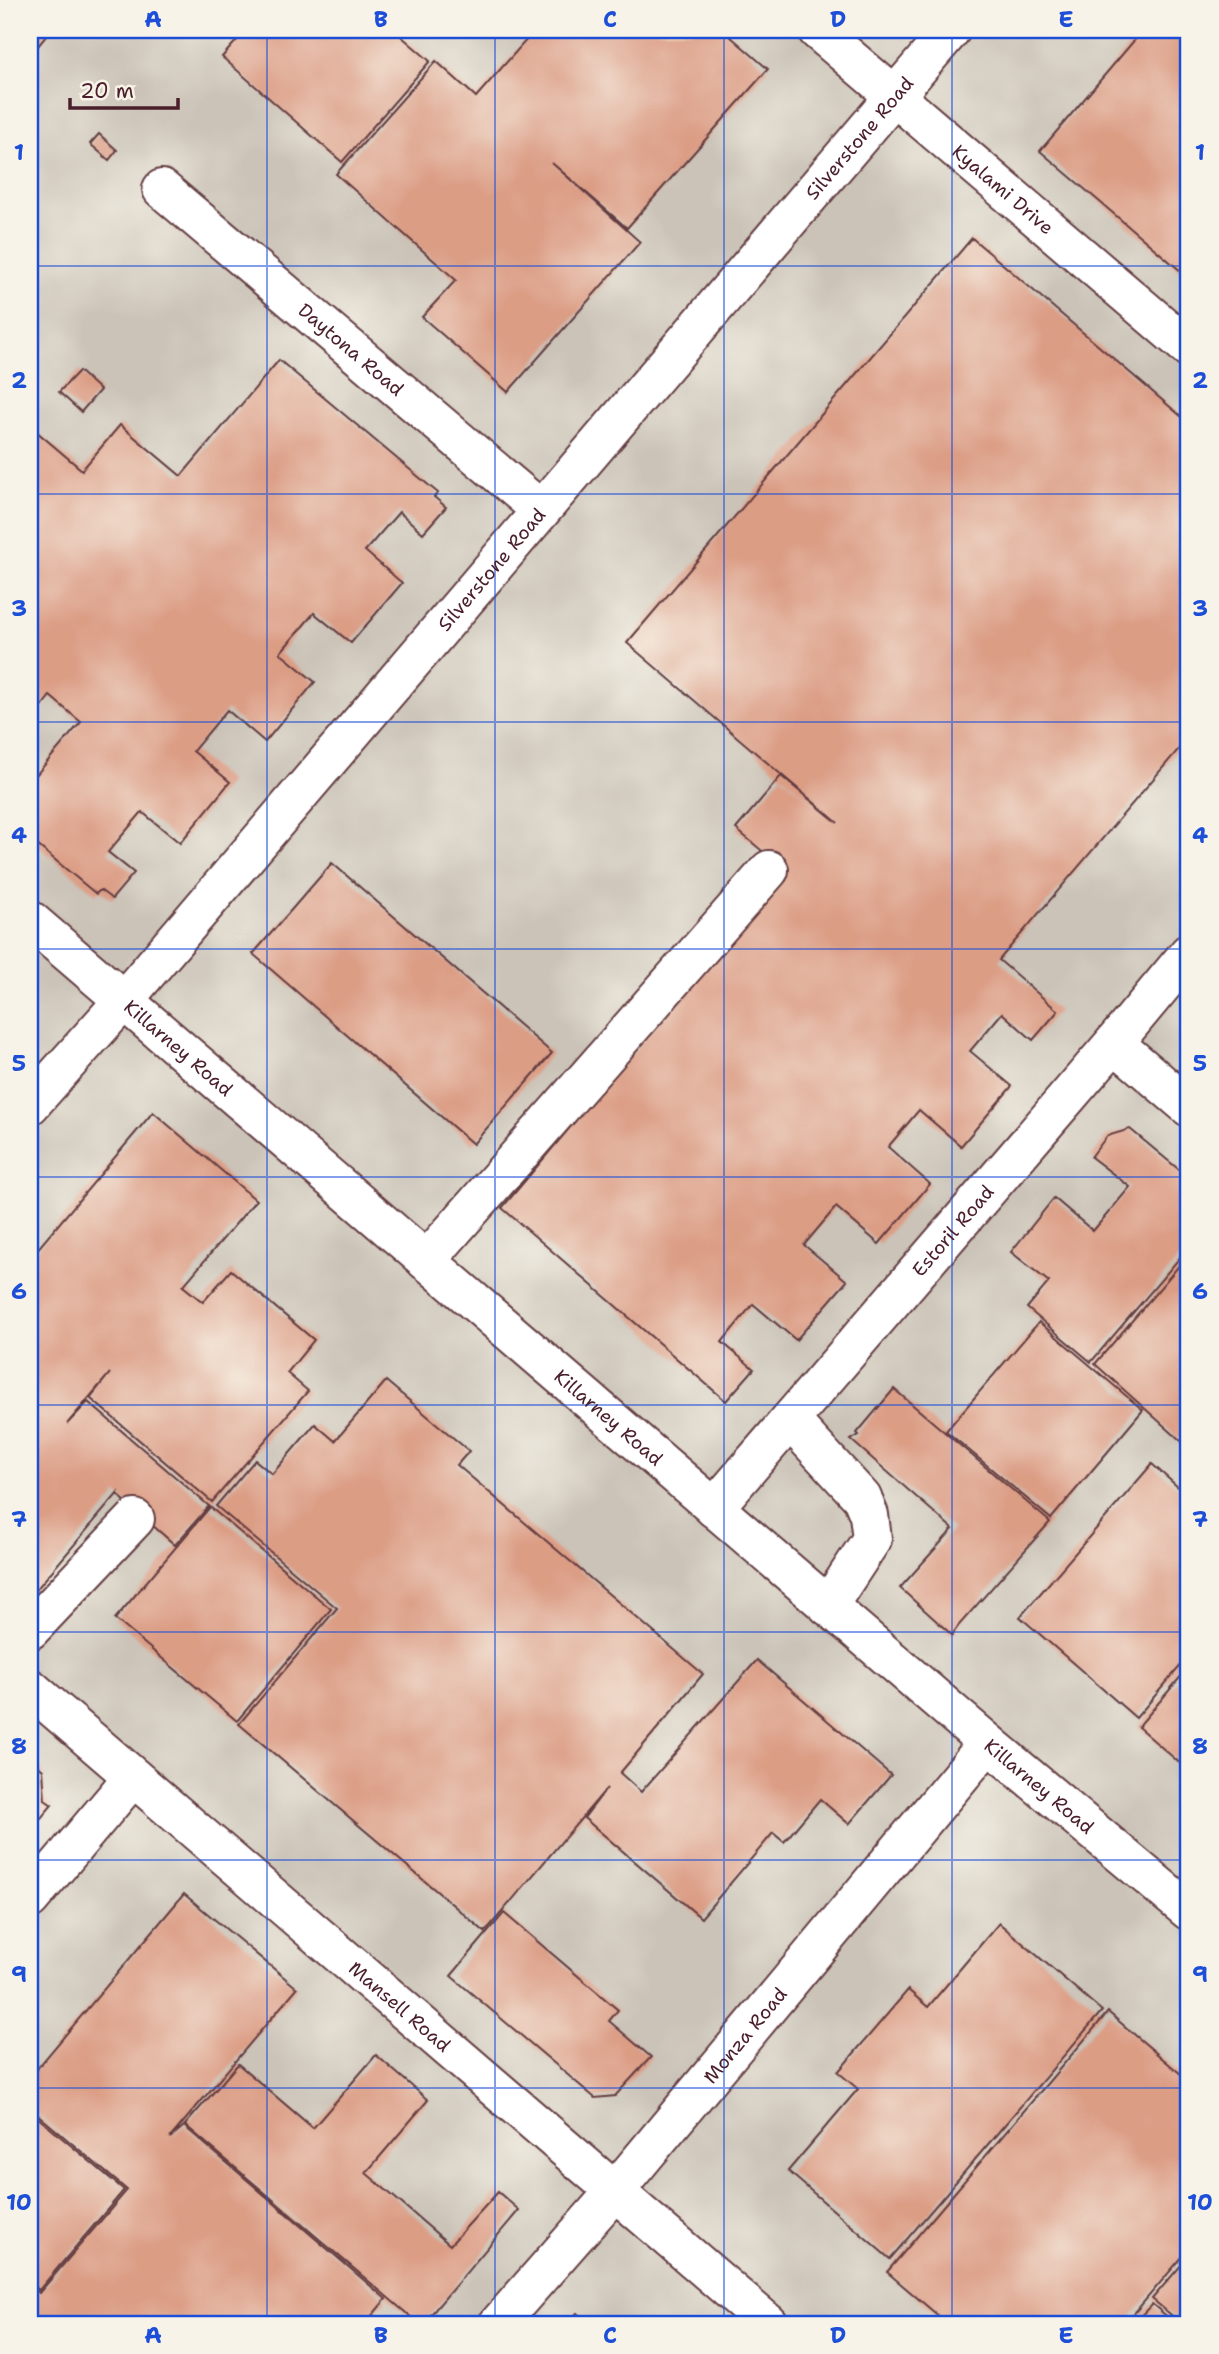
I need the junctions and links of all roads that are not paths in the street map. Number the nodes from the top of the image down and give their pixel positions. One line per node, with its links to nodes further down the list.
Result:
1 (817, 30): 3 (street, Kyalami Drive)
2 (951, 30): 3 (street, Silverstone Road)
3 (893, 95): 5 (street, Kyalami Drive); 6 (street, Silverstone Road)
4 (162, 189): 6 (street, Daytona Road)
5 (1189, 348)
6 (541, 510): 10 (street, Silverstone Road)
7 (769, 870): 14 (street)
8 (30, 920): 10 (street, Killarney Road)
9 (1189, 953): 11 (street, Estoril Road)
10 (124, 1000): 12 (street, Silverstone Road); 14 (street, Killarney Road)
11 (1114, 1044): 13 (street); 15 (street, Estoril Road)
12 (30, 1105)
13 (1189, 1107)
14 (426, 1261): 16 (street, Killarney Road)
15 (790, 1420): 16 (street, Estoril Road); 18 (street)
16 (714, 1508): 18 (street, Killarney Road)
17 (135, 1520): 19 (street)
18 (828, 1606): 21 (street, Killarney Road)
19 (30, 1630)
20 (30, 1688): 22 (street, Mansell Road)
21 (988, 1743): 24 (street, Killarney Road); 25 (street, Monza Road)
22 (133, 1777): 23 (street); 25 (street, Mansell Road)
23 (30, 1899)
24 (1189, 1911)
25 (615, 2190): 26 (street, Monza Road); 27 (street, Mansell Road)
26 (498, 2324)
27 (769, 2324)

